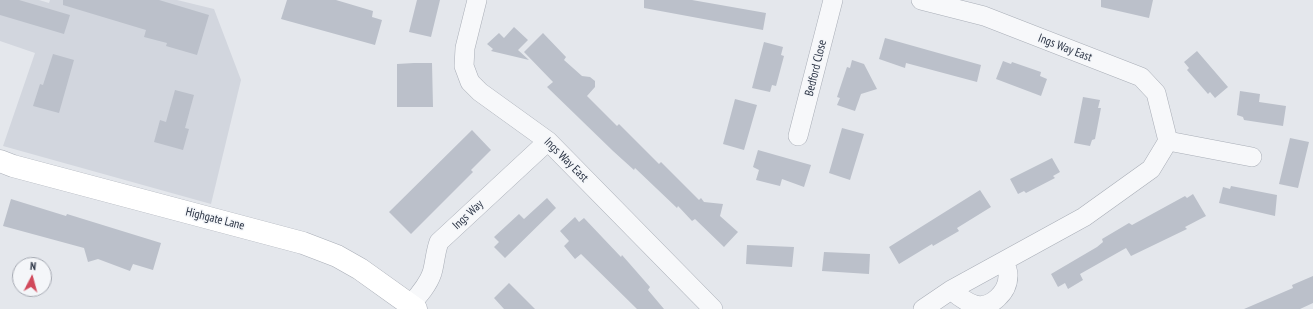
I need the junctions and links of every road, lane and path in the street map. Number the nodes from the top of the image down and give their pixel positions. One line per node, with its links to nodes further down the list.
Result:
1 (477, 0): 5 (street, Ings Way East)
2 (833, 0): 4 (street, Bedford Close)
3 (921, 0): 6 (street, Ings Way East)
4 (798, 136)
5 (548, 141): 12 (street, Ings Way); 13 (street, Ings Way East)
6 (1168, 141): 7 (street); 9 (street)
7 (1252, 157)
8 (0, 161): 12 (street, Highgate Lane)
9 (1004, 261): 10 (street); 11 (street)
10 (951, 290): 11 (street); 14 (street)
11 (995, 306)
12 (413, 307)
13 (713, 309)
14 (923, 309)

